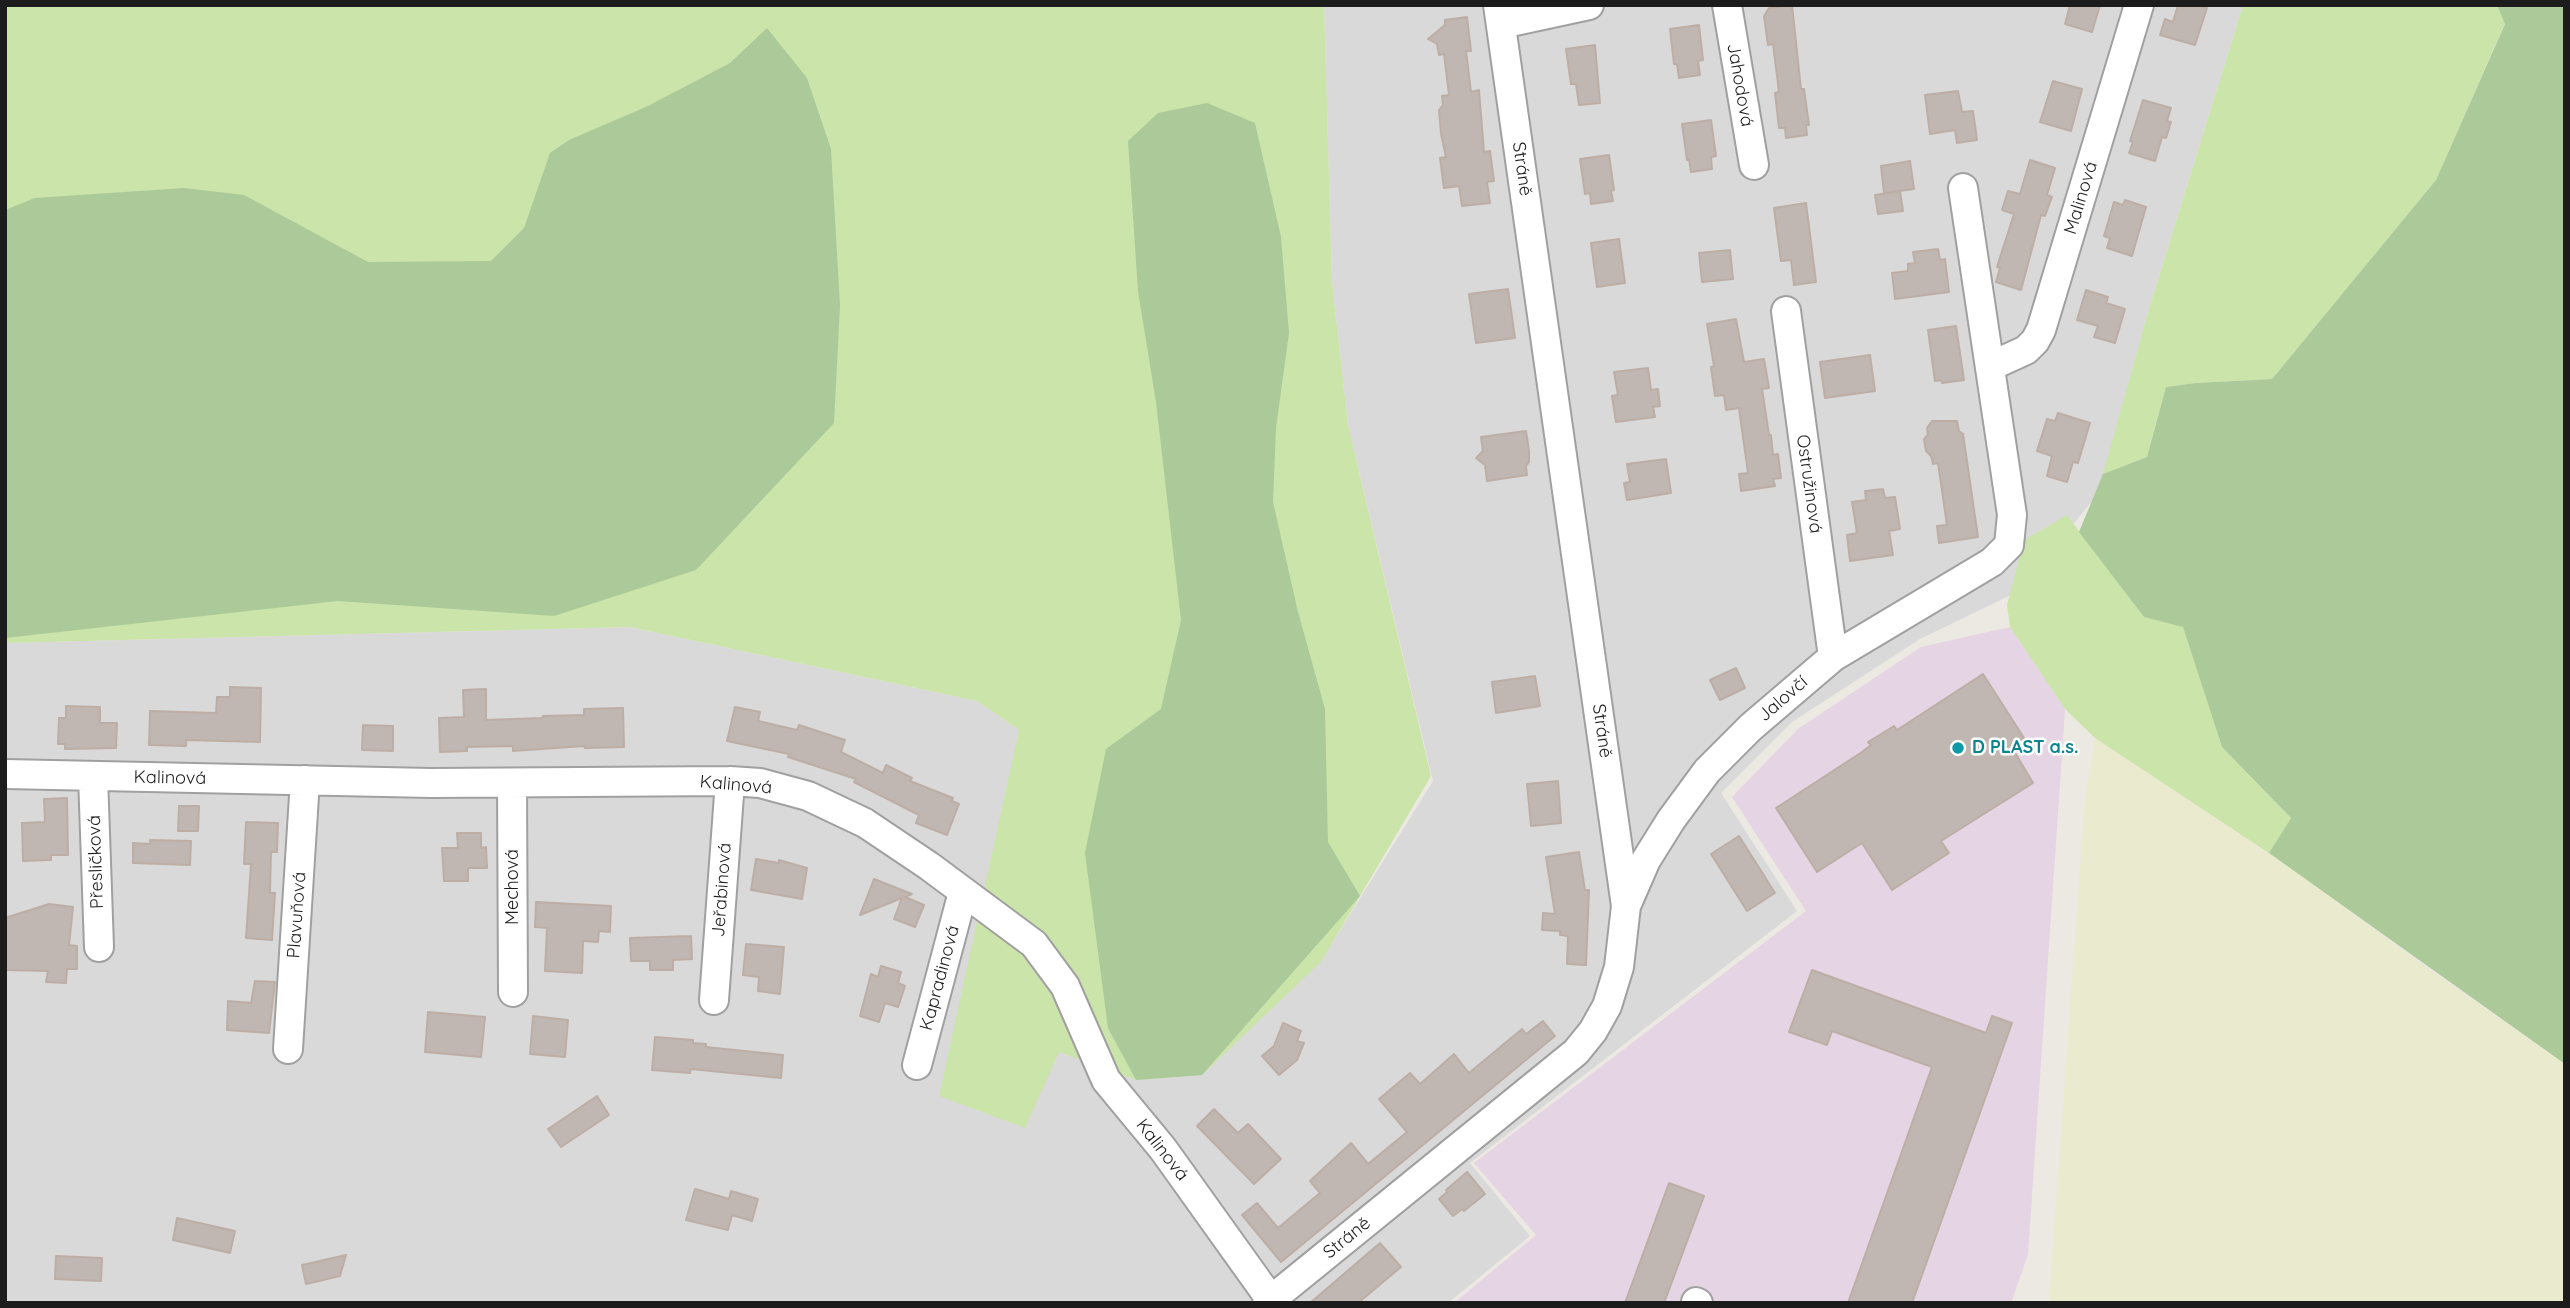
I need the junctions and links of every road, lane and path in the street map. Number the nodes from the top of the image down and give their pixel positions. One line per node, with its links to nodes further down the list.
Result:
1 (1589, 5): 4 (street)
2 (1727, 5): 5 (street, Jahodová)
3 (2139, 5): 8 (street, Malinová)
4 (1499, 15): 16 (street, Stráně)
5 (1754, 164)
6 (1963, 188): 8 (street)
7 (1786, 311): 9 (street, Ostružinová)
8 (1991, 366): 9 (street, Jalovčí)
9 (1832, 657): 16 (street, Jalovčí)
10 (5, 774): 11 (street, Kalinová)
11 (93, 776): 12 (street, Kalinová); 17 (street, Přesličková)
12 (306, 780): 14 (street, Kalinová); 20 (street, Plavuňová)
13 (730, 781): 14 (street, Kalinová); 15 (street, Kalinová); 19 (street, Jeřabinová)
14 (512, 783): 18 (street, Mechová)
15 (963, 892): 21 (street, Kapradinová); 22 (street, Kalinová)
16 (1626, 906): 22 (street, Stráně)
17 (99, 947)
18 (513, 992)
19 (714, 1000)
20 (288, 1049)
21 (916, 1065)
22 (1269, 1301)

